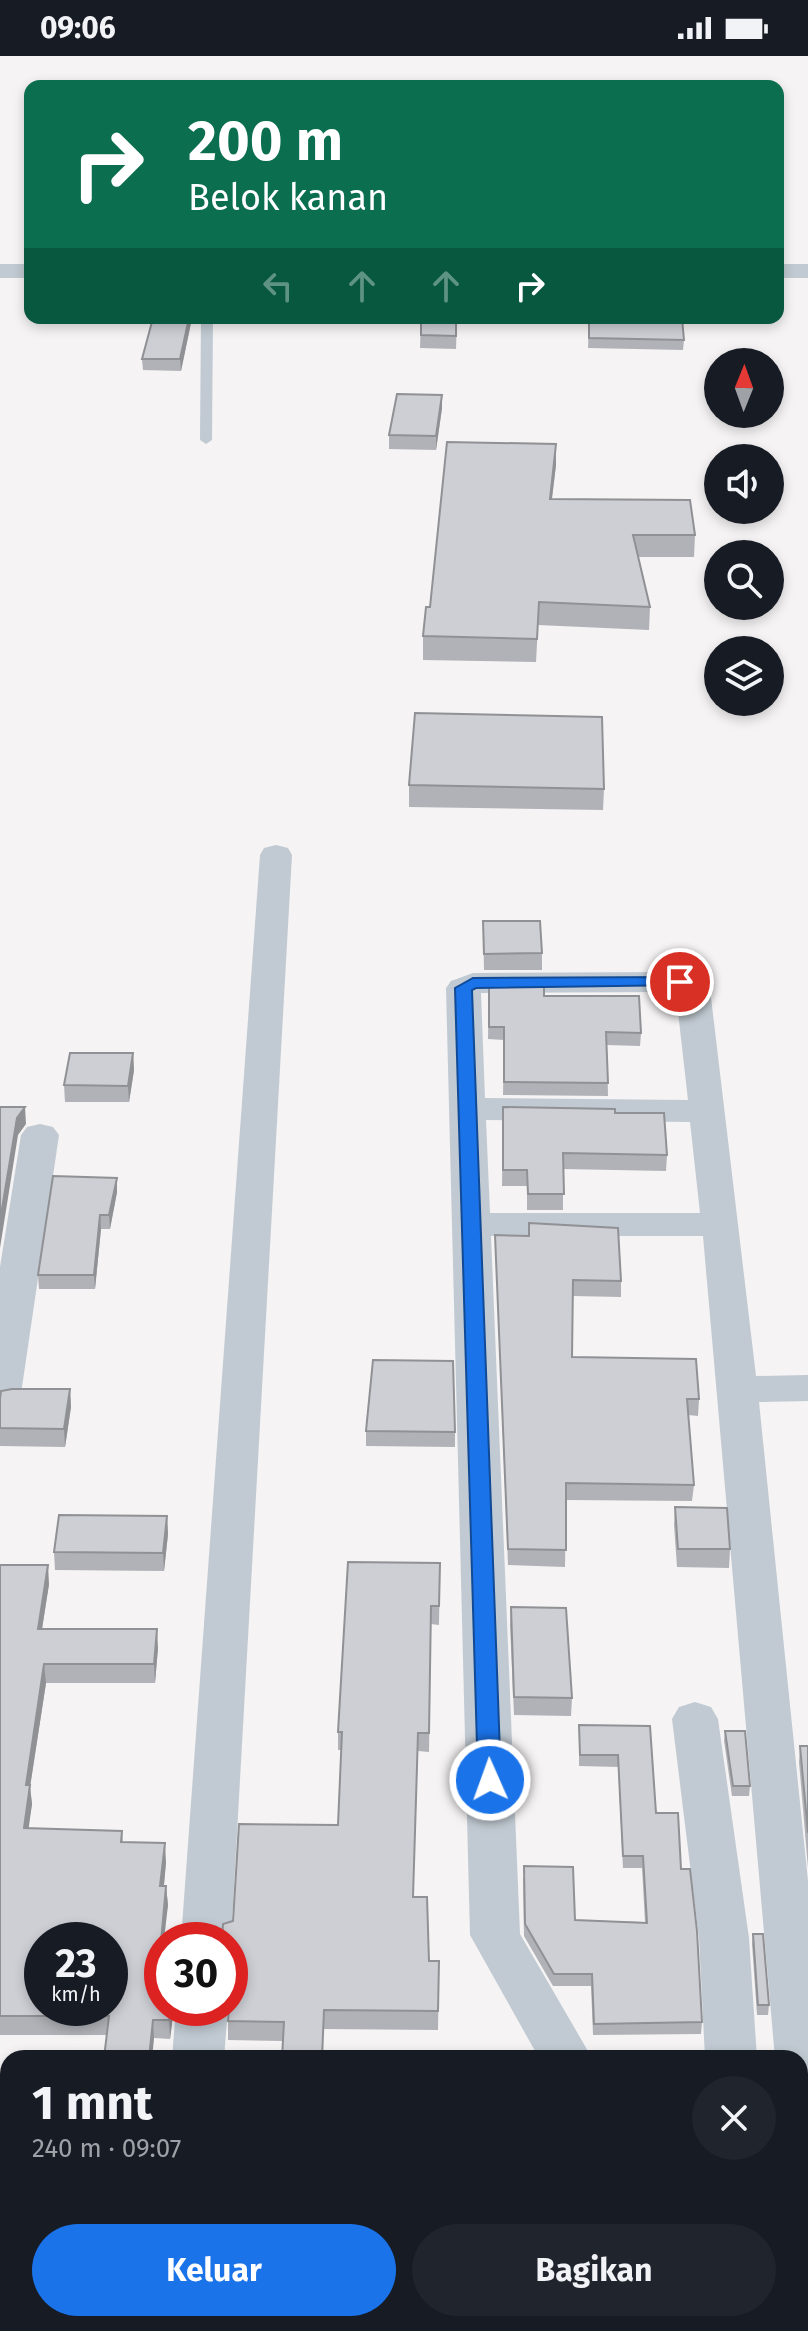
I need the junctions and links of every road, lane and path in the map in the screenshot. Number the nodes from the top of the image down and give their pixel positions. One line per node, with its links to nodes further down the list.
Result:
1 (0, 271): 2 (street)
2 (24, 271)
3 (784, 271): 4 (street)
4 (808, 271)
5 (207, 324): 6 (lane)
6 (206, 440)
7 (276, 855): 17 (street)
8 (468, 1109): 9 (street); 9 (street); 11 (street)
9 (707, 1111): 12 (street)
10 (40, 1135): 15 (street)
11 (471, 1224): 12 (street); 20 (street)
12 (721, 1225): 14 (street)
13 (808, 1388): 14 (street)
14 (736, 1389): 22 (street)
15 (0, 1394)
16 (695, 1719): 21 (street)
17 (207, 1922)
18 (201, 2026): 19 (street)
19 (199, 2050)
20 (561, 2050)
21 (731, 2050)
22 (799, 2050)

